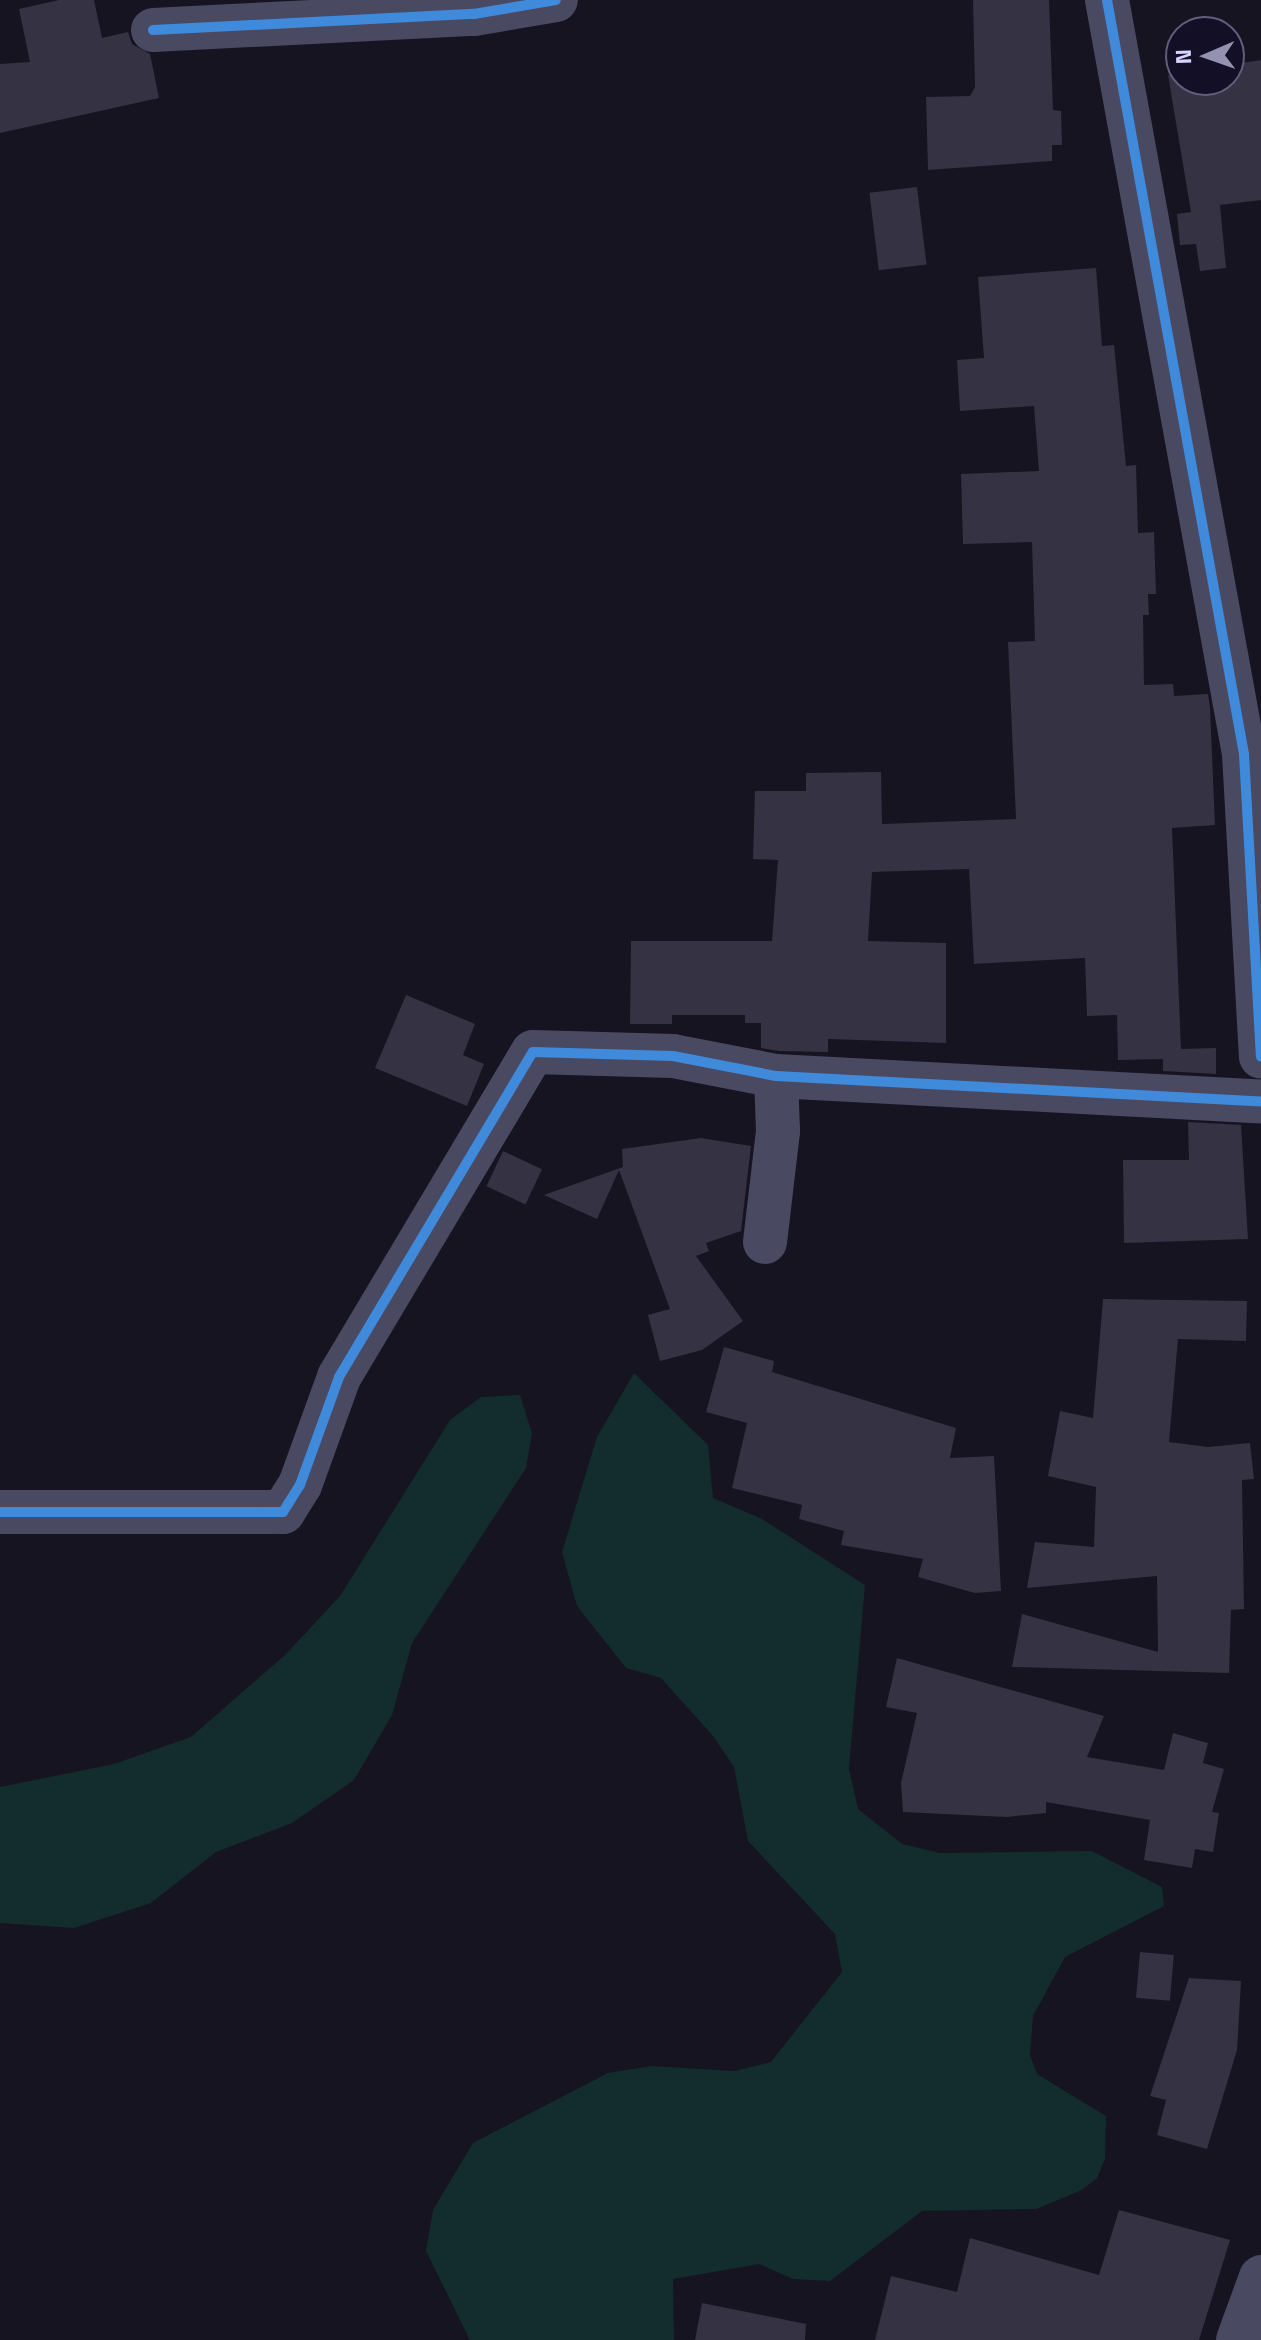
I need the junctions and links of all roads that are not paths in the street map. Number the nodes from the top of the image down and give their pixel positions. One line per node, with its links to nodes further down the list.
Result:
1 (556, 0): 3 (street)
2 (1107, 0): 4 (street)
3 (153, 30)
4 (1261, 1057)
5 (776, 1076): 6 (street); 7 (street); 8 (street)
6 (1261, 1101)
7 (765, 1242)
8 (0, 1512)
9 (1261, 2277): 10 (street)
10 (1238, 2340)

